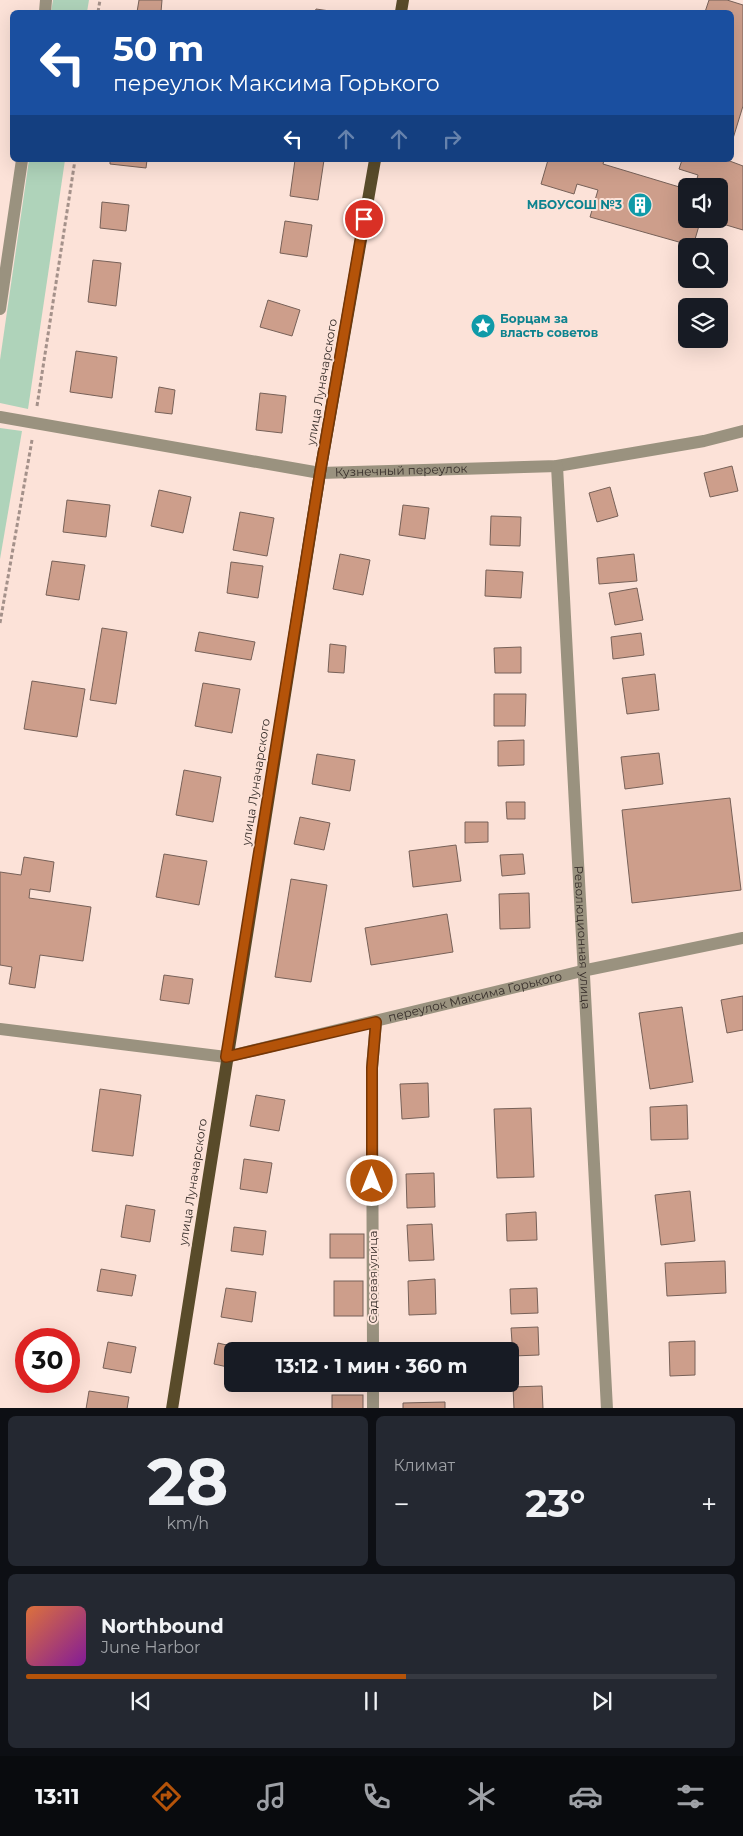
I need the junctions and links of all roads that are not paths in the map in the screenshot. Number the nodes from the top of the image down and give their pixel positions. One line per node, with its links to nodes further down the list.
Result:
1 (22, 162): 3 (street)
2 (375, 162): 7 (main road, улица Луначарского)
3 (0, 309)
4 (0, 417): 7 (street, Кузнечный переулок)
5 (743, 431): 6 (street, Кузнечный переулок)
6 (557, 466): 7 (street, Кузнечный переулок); 9 (street, Революционная улица)
7 (320, 473): 12 (main road, улица Луначарского)
8 (743, 938): 9 (street, переулок Максима Горького)
9 (582, 971): 10 (street, переулок Максима Горького); 17 (street, Революционная улица)
10 (376, 1022): 12 (street, переулок Максима Горького); 13 (street, Садовая улица)
11 (0, 1030): 12 (street, переулок Максима Горького)
12 (226, 1057): 15 (main road, улица Луначарского)
13 (373, 1342)
14 (373, 1392): 16 (street)
15 (172, 1408)
16 (373, 1408)
17 (607, 1408)

